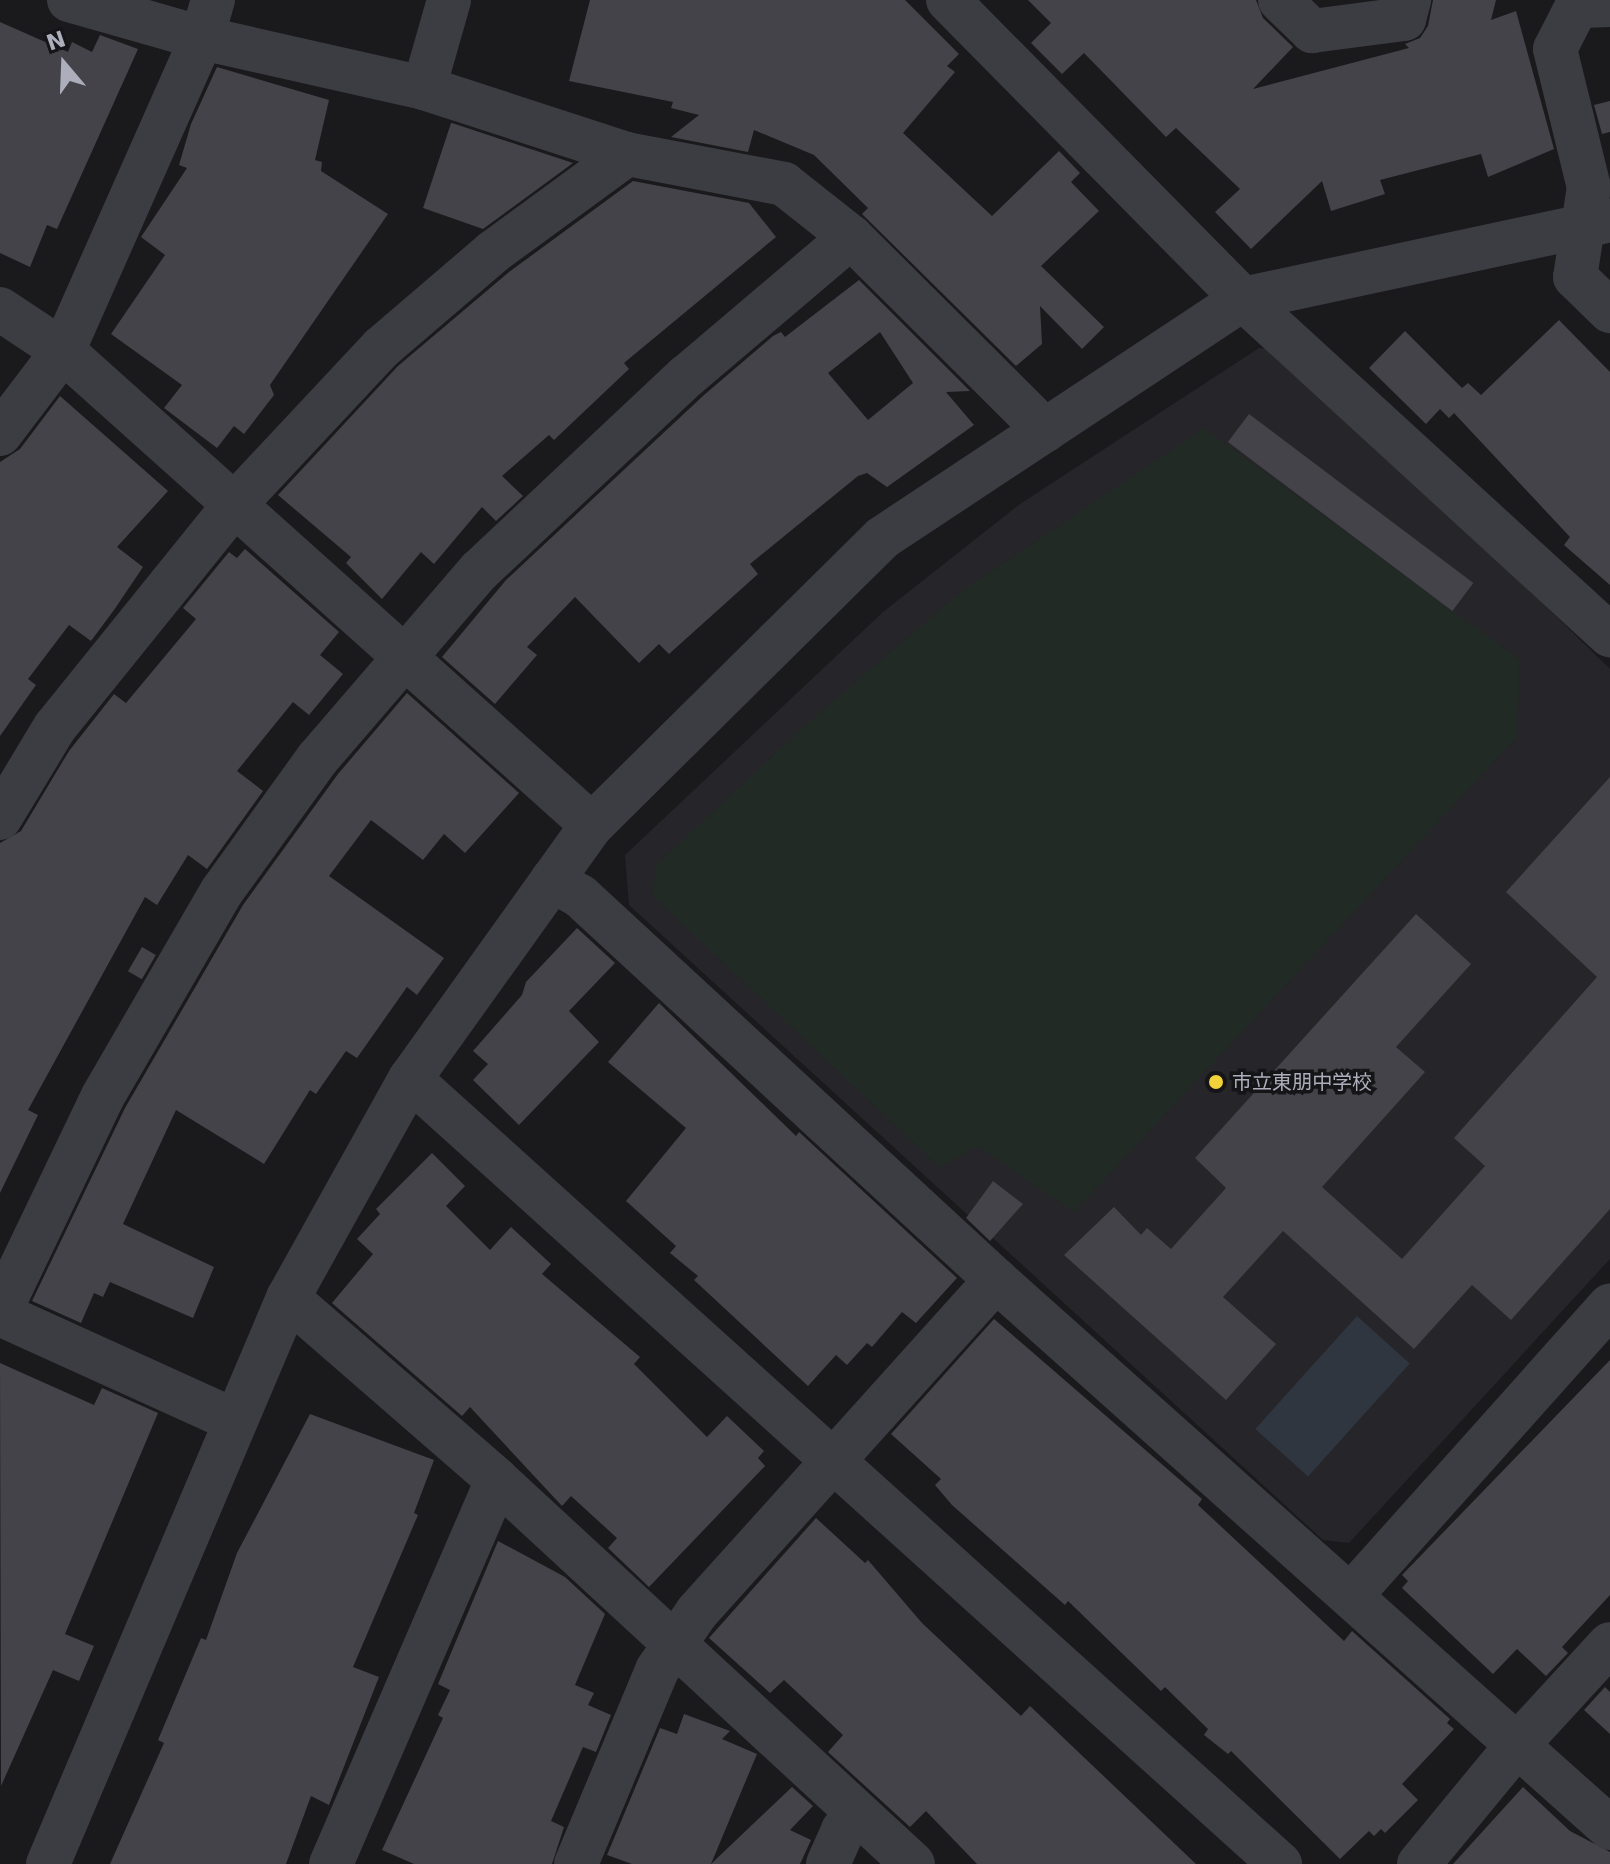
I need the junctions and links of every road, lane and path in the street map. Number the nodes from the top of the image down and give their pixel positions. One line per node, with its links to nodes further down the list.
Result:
1 (69, 0): 7 (street)
2 (449, 0): 8 (street)
3 (948, 0): 12 (street)
4 (1280, 0): 5 (street)
5 (1409, 0)
6 (1610, 5): 10 (street)
7 (208, 19): 8 (street); 15 (street)
8 (424, 88): 9 (street)
9 (627, 154): 11 (street); 18 (street)
10 (1597, 223): 12 (street); 14 (street)
11 (851, 237): 16 (street); 20 (street)
12 (1243, 299): 16 (street); 19 (street)
13 (0, 309): 15 (street)
14 (1610, 311)
15 (63, 351): 17 (street); 18 (street)
16 (1045, 430): 22 (street)
17 (0, 434)
18 (235, 504): 20 (street); 21 (street)
19 (1610, 635)
20 (404, 658): 22 (street); 28 (street)
21 (0, 818)
22 (592, 825): 23 (street)
23 (552, 880): 24 (street); 25 (street)
24 (410, 1079): 26 (street); 30 (street)
25 (996, 1280): 30 (street); 32 (street)
26 (288, 1298): 29 (street); 31 (street)
27 (1610, 1305): 32 (street)
28 (0, 1312): 29 (street)
29 (234, 1420): 38 (street)
30 (837, 1459): 33 (street); 43 (street)
31 (497, 1480): 33 (street); 39 (street)
32 (1352, 1594): 35 (street)
33 (674, 1644): 36 (street); 40 (street)
34 (1610, 1644): 35 (street)
35 (1517, 1745): 37 (street); 44 (street)
36 (857, 1813): 41 (street); 42 (street)
37 (1610, 1828)
38 (48, 1864)
39 (331, 1864)
40 (576, 1864)
41 (828, 1864)
42 (913, 1864)
43 (1280, 1864)
44 (1419, 1864)

